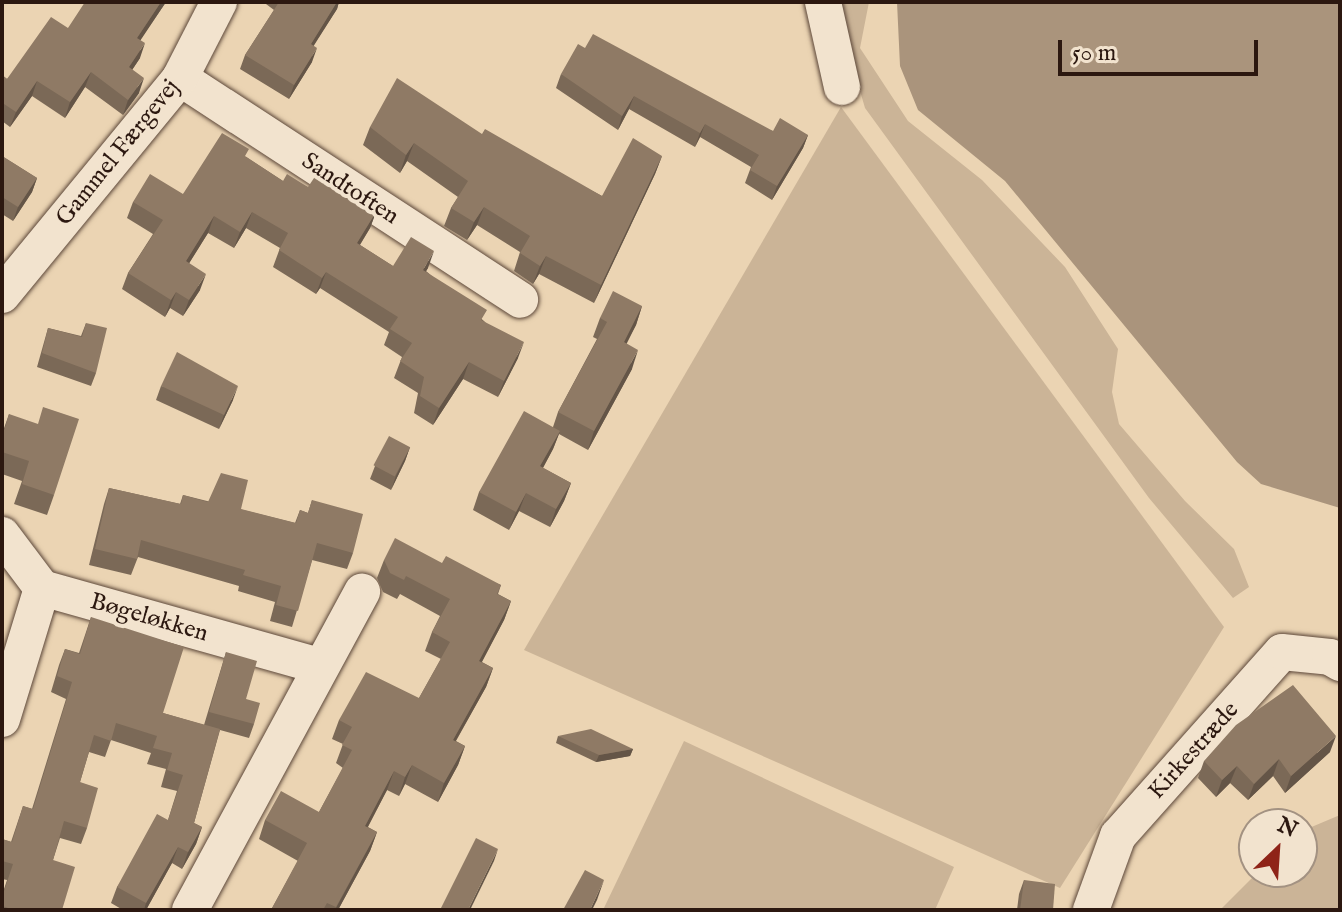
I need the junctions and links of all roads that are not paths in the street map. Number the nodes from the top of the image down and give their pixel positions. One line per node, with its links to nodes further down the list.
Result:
1 (219, 2): 3 (street, Gammel Færgevej)
2 (823, 2): 4 (street)
3 (180, 78): 5 (street, Gammel Færgevej); 6 (street, Sandtoften)
4 (842, 87)
5 (2, 295)
6 (520, 300)
7 (2, 535): 8 (street)
8 (42, 588): 11 (street, Bøgeløkken); 12 (street)
9 (362, 592): 11 (street)
10 (1340, 663): 14 (street, Kirkestræde)
11 (320, 666): 13 (street)
12 (2, 719)
13 (190, 910)
14 (1091, 910)

